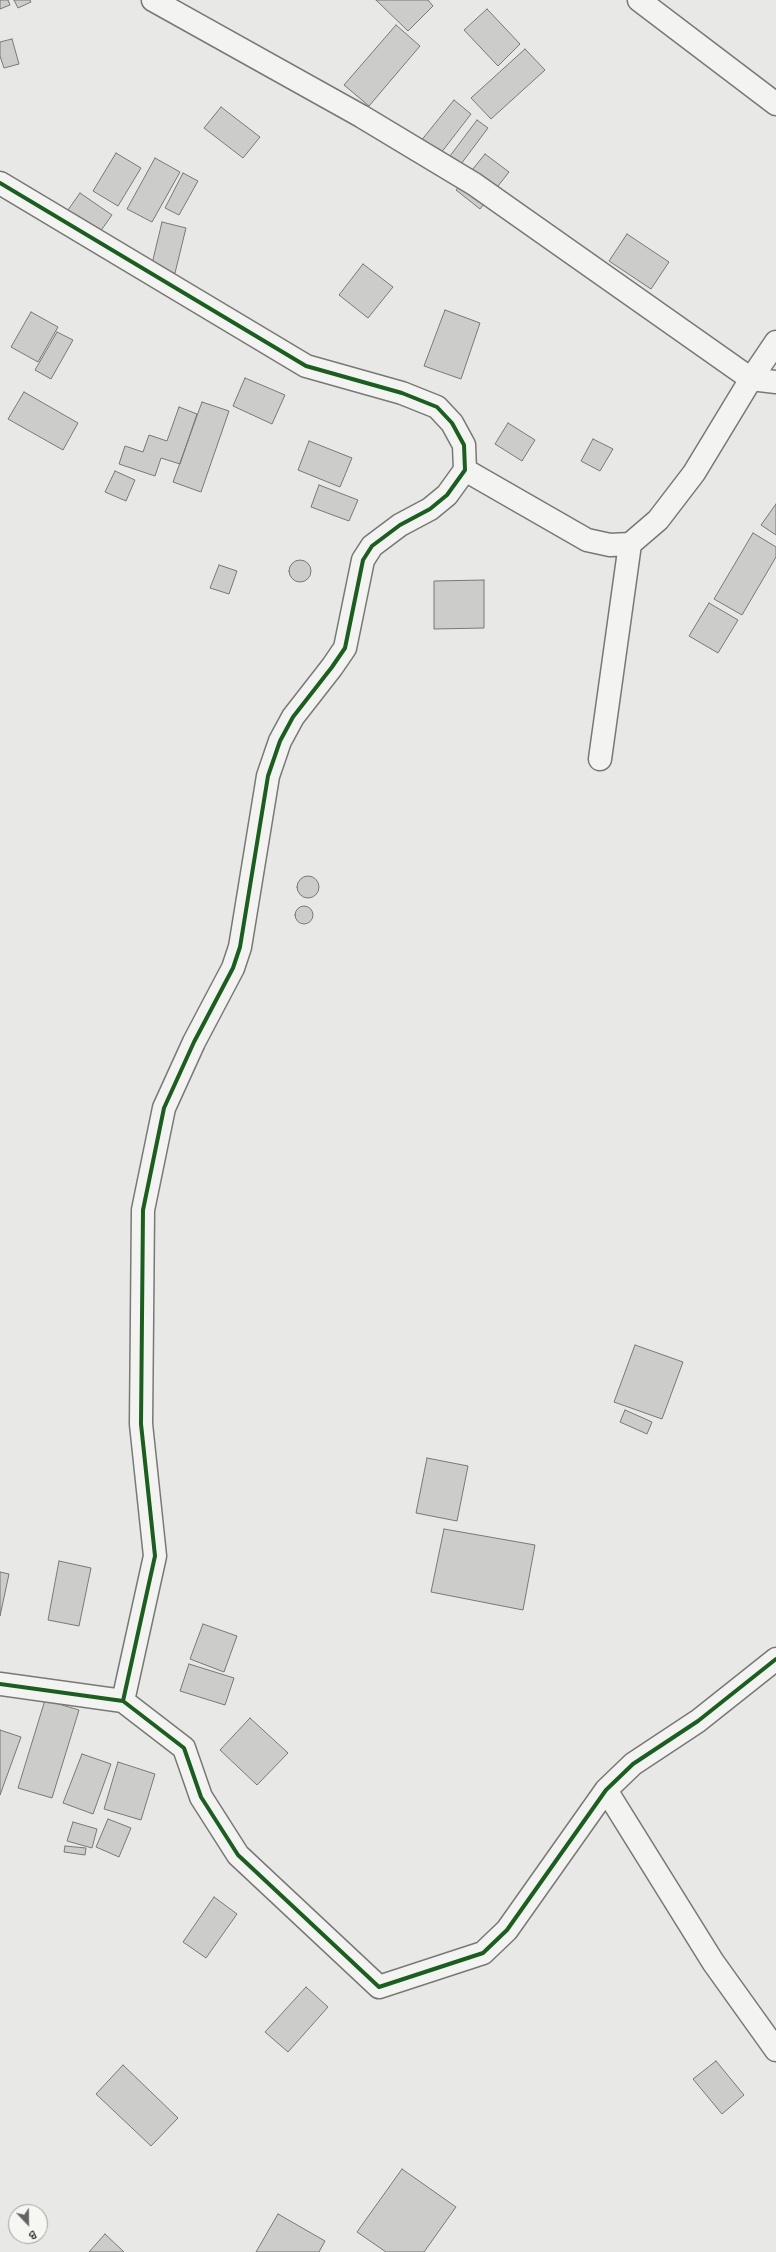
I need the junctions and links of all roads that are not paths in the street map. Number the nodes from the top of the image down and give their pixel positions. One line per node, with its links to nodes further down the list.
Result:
1 (153, 0): 6 (street)
2 (639, 0): 3 (street)
3 (776, 104)
4 (0, 184): 8 (street)
5 (776, 342): 6 (street)
6 (751, 379): 7 (street); 9 (street)
7 (776, 382)
8 (465, 470): 9 (street); 13 (street)
9 (630, 544): 10 (street)
10 (600, 759)
11 (776, 1659): 14 (street)
12 (0, 1684): 13 (street)
13 (123, 1701): 14 (street)
14 (606, 1790): 15 (street)
15 (776, 2050)

